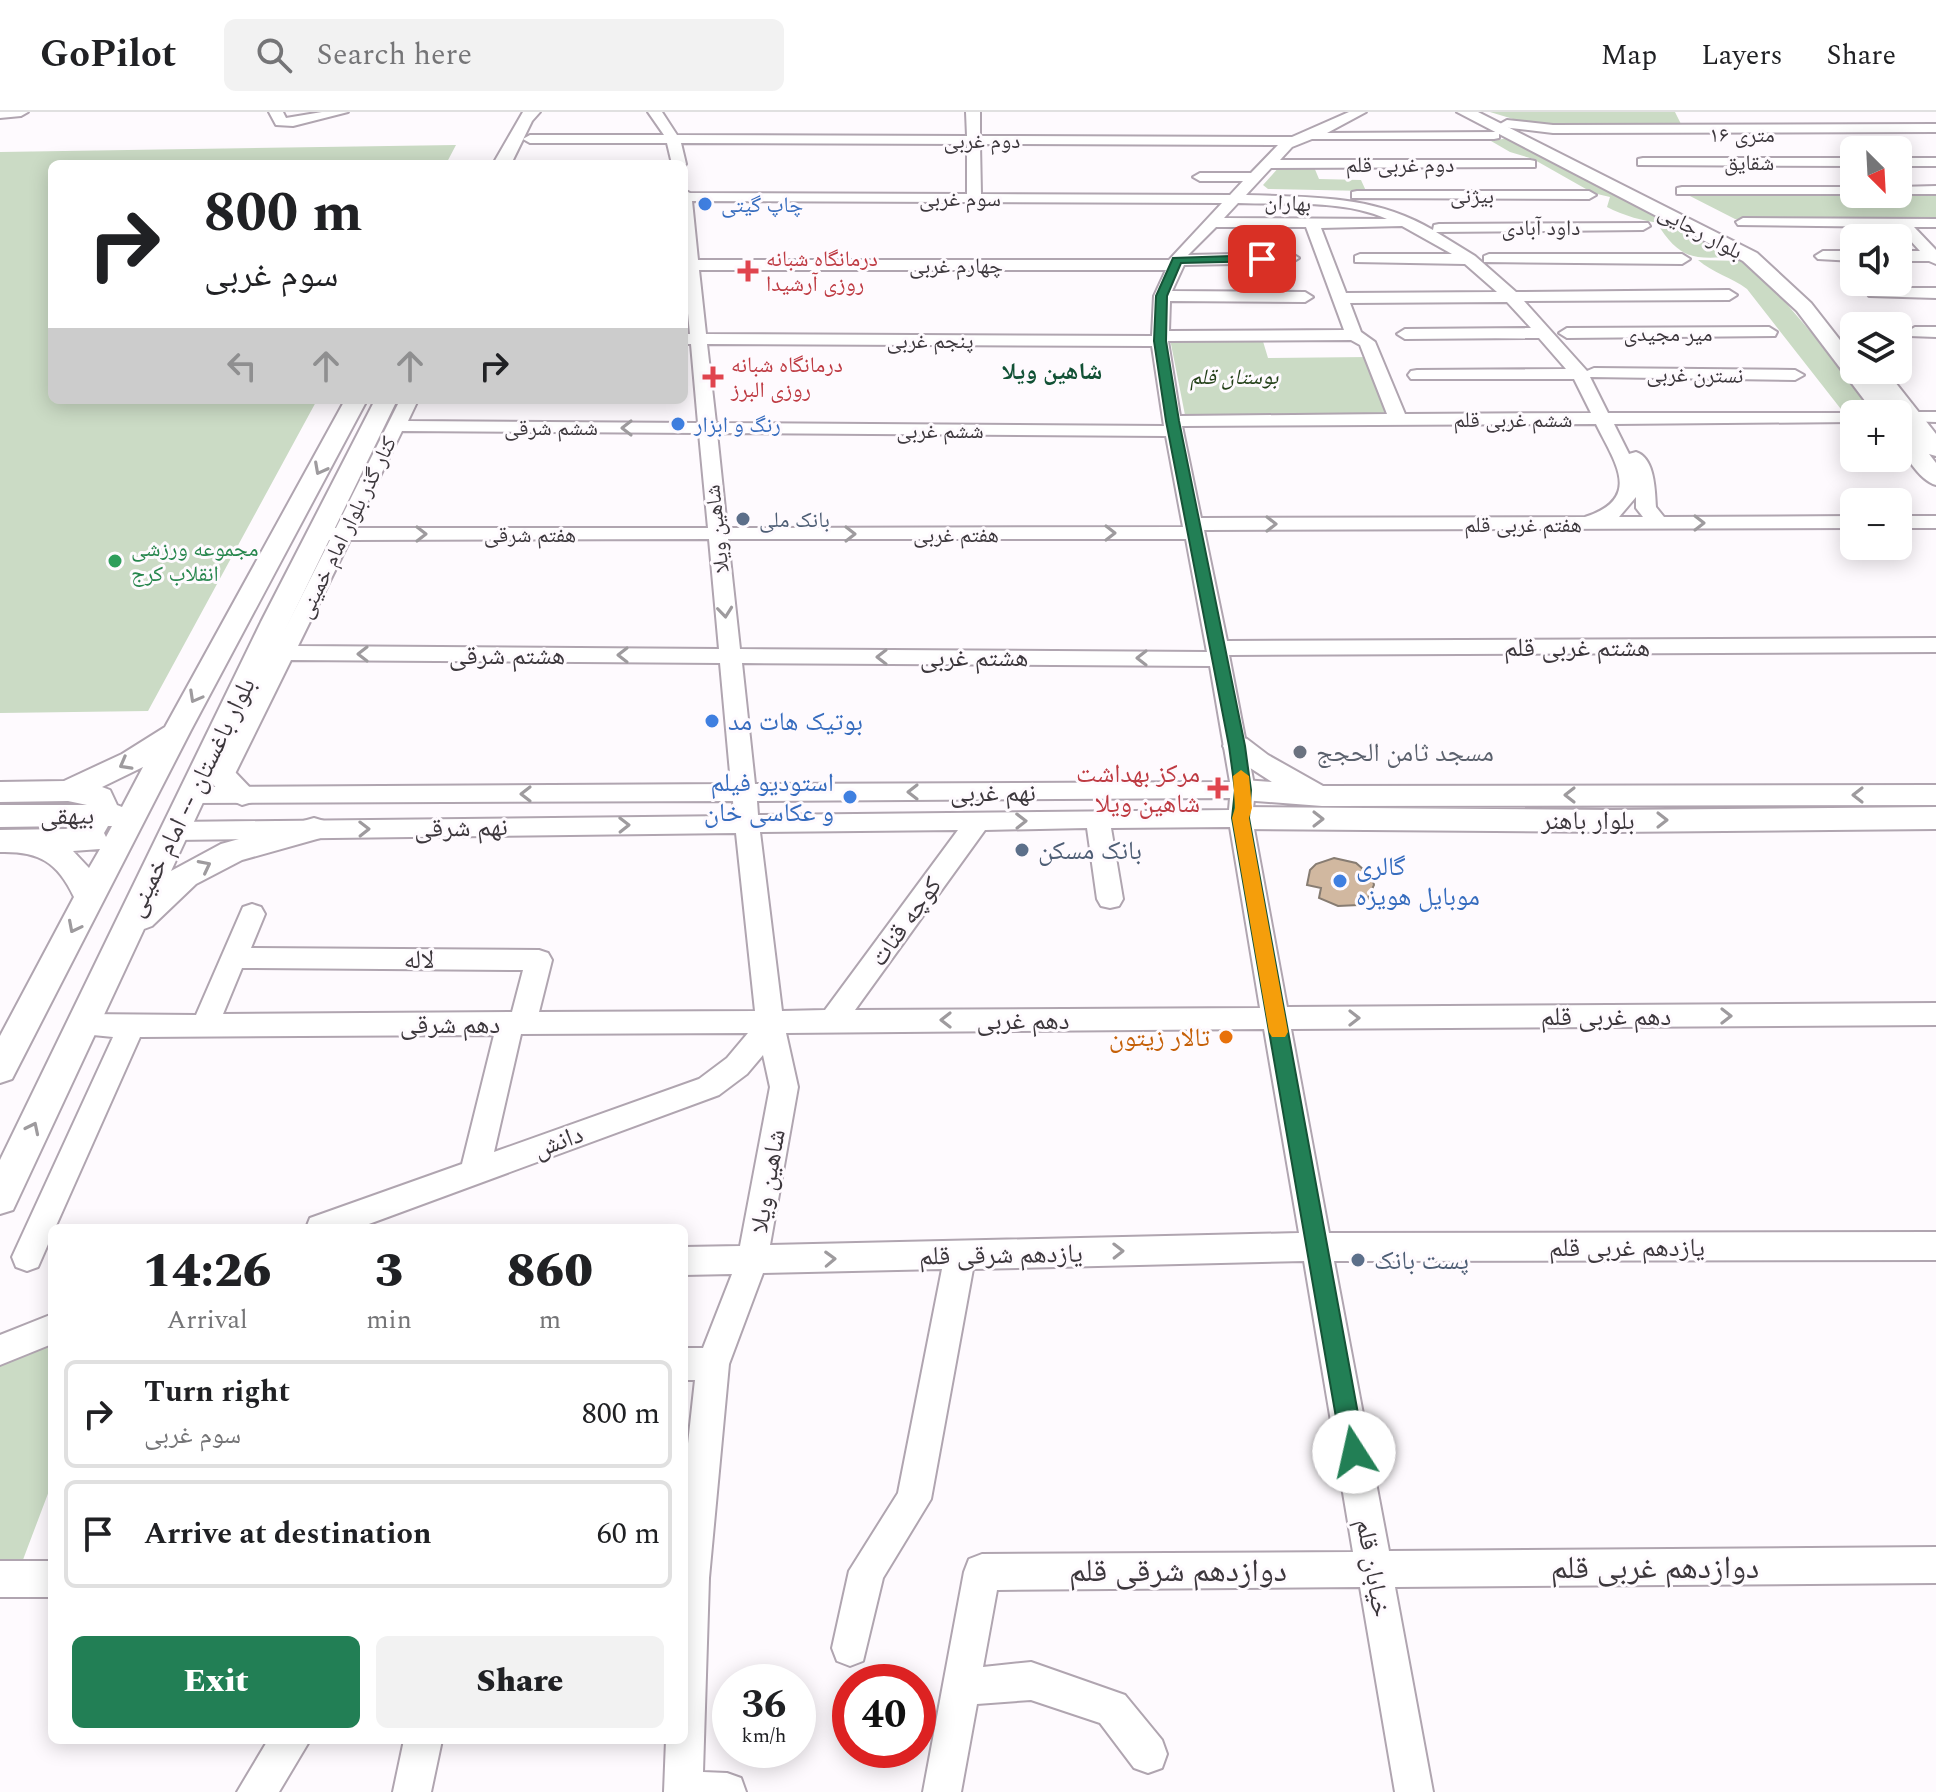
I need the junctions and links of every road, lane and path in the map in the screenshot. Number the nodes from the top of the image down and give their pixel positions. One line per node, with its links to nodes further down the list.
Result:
1 (21, 112): 10 (street)
2 (276, 112): 3 (street)
3 (341, 112)
4 (532, 112): 20 (main road)
5 (655, 112): 17 (street)
6 (973, 112): 18 (street)
7 (1359, 112): 15 (street, خیابان قلم)
8 (1452, 112): 11 (main road)
9 (1817, 113): 12 (street)
10 (0, 114)
11 (1475, 114): 13 (main road, بلوار رجایی); 52 (main road, بلوار رجایی)
12 (1929, 128): 13 (street, ۱۶ متری); 14 (street, ۱۶ متری)
13 (1501, 130): 15 (street, ۱۶ متری); 19 (main road, بلوار رجایی)
14 (1735, 134): 19 (street, ۱۶ متری); 23 (street)
15 (1292, 135): 18 (street, دوم غربی); 27 (street, خیابان قلم)
16 (530, 139): 17 (street, دوم غربی)
17 (673, 139): 18 (street, دوم غربی); 21 (street)
18 (973, 140): 40 (street)
19 (1569, 154): 52 (main road, بلوار رجایی)
20 (504, 160)
21 (678, 160)
22 (1643, 162): 23 (street, شقایق)
23 (1757, 162): 24 (street, شقایق); 33 (street)
24 (1840, 162)
25 (1912, 162): 26 (street)
26 (1936, 162)
27 (1269, 164): 28 (street, دوم غربی قلم); 30 (street, خیابان قلم)
28 (1530, 164)
29 (1200, 177): 30 (street)
30 (1257, 177): 41 (street, خیابان قلم)
31 (1936, 190): 35 (street)
32 (1682, 191): 33 (street)
33 (1783, 191): 34 (street)
34 (1840, 191)
35 (1912, 191)
36 (1356, 195): 37 (street, بیژنی); 42 (street, بهاران); 51 (street, بهاران)
37 (1514, 195): 38 (street, بیژنی); 50 (street)
38 (1589, 195)
39 (688, 196): 40 (street, سوم غربی)
40 (974, 198): 41 (street, سوم غربی)
41 (1236, 199): 42 (street, بهاران); 43 (street, خیابان قلم)
42 (1296, 199): 59 (street, بهاران)
43 (1212, 222): 47 (street); 62 (street, خیابان قلم)
44 (1743, 222): 45 (street)
45 (1901, 222): 46 (street); 56 (street)
46 (1936, 223)
47 (1312, 224): 48 (street); 71 (street)
48 (1397, 224)
49 (1643, 226): 50 (street, داود آبادی)
50 (1533, 227): 51 (street, داود آبادی)
51 (1439, 228): 60 (street, بهاران)
52 (1758, 256): 72 (main road, بلوار رجایی); 85 (main road, بلوار رجایی)
53 (1823, 256): 54 (street)
54 (1840, 256)
55 (1912, 256): 56 (street)
56 (1935, 257)
57 (1291, 258): 62 (street)
58 (1360, 259): 59 (street)
59 (1470, 259): 68 (street, بهاران)
60 (1489, 259): 61 (street); 69 (street, بهاران)
61 (1682, 259)
62 (1175, 263): 63 (street, چهارم غربی); 67 (street, خیابان قلم)
63 (688, 265): 81 (street, شاهین ویلا)
64 (1912, 293): 65 (street)
65 (1936, 293)
66 (1729, 295): 69 (street)
67 (1162, 296): 70 (street); 80 (street, خیابان قلم)
68 (1511, 296): 69 (street); 71 (street); 76 (street, بهاران)
69 (1529, 296): 77 (street, بهاران)
70 (1305, 297)
71 (1340, 298): 79 (street)
72 (1840, 327)
73 (1769, 332): 77 (street, میر مجیدی)
74 (1915, 332): 75 (street)
75 (1936, 332)
76 (1546, 333): 78 (street); 82 (street, بهاران)
77 (1567, 333): 82 (street, بهاران)
78 (1405, 334)
79 (1354, 335): 80 (street, پنجم غربی); 91 (street)
80 (1160, 338): 81 (street, پنجم غربی); 93 (street, خیابان قلم)
81 (692, 339): 94 (street, شاهین ویلا)
82 (1587, 373): 83 (street, نسترن غربی); 84 (street, نسترن غربی); 90 (street, بهاران)
83 (1417, 375)
84 (1795, 375)
85 (1875, 400)
86 (354, 404): 107 (main road, بلوار باغستان -- امام خمینی, one-way to 107)
87 (391, 413): 94 (street, ششم شرقی, one-way to 87); 105 (main road, بلوار باغستان -- امام خمینی)
88 (1840, 417): 90 (street, ششم غربی قلم)
89 (1936, 417): 92 (street)
90 (1610, 418): 91 (street, ششم غربی قلم); 102 (street, بهاران); 103 (street, بهاران)
91 (1398, 420): 93 (street, ششم غربی قلم)
92 (1912, 422)
93 (1173, 426): 94 (street, ششم غربی); 104 (street, خیابان قلم)
94 (705, 428): 106 (street, شاهین ویلا)
95 (1912, 430): 97 (main road)
96 (1912, 437): 98 (main road)
97 (1936, 449)
98 (1936, 478)
99 (1840, 522): 102 (street, هفتم غربی قلم, one-way to 99)
100 (1912, 522): 101 (street)
101 (1936, 522)
102 (1659, 523): 103 (street, هفتم غربی قلم)
103 (1580, 524): 104 (street, هفتم غربی قلم, one-way to 103)
104 (1194, 528): 106 (street, هفتم غربی, one-way to 104); 111 (street, خیابان قلم)
105 (330, 534): 106 (street, هفتم شرقی, one-way to 106); 108 (main road, بلوار باغستان -- امام خمینی); 110 (street, کنار گذر بلوار امام خمینی)
106 (716, 534): 112 (street, شاهین ویلا, one-way to 112)
107 (241, 613): 108 (main road); 113 (main road, بلوار باغستان -- امام خمینی, one-way to 113)
108 (279, 613): 114 (main road, بلوار باغستان -- امام خمینی)
109 (1936, 645): 111 (street, هشتم غربی قلم)
110 (284, 653): 112 (street, هشتم شرقی, one-way to 110); 116 (street, کنار گذر بلوار امام خمینی)
111 (1218, 653): 112 (street, هشتم غربی, one-way to 112); 115 (street, خیابان قلم)
112 (729, 656): 119 (street, شاهین ویلا)
113 (177, 730): 117 (main road, one-way to 117); 128 (main road, بلوار باغستان -- امام خمینی)
114 (217, 741): 116 (main road); 120 (main road, بلوار باغستان -- امام خمینی)
115 (1237, 746): 122 (main road); 123 (street, خیابان قلم)
116 (242, 789): 119 (street, نهم شرقی, one-way to 116); 120 (street, نهم شرقی); 132 (street)
117 (68, 791): 118 (main road, بیهقی); 128 (main road)
118 (0, 792)
119 (744, 793): 123 (street, نهم غربی, one-way to 119); 130 (street, شاهین ویلا)
120 (191, 795): 133 (main road, بلوار باغستان -- امام خمینی)
121 (1936, 795): 122 (main road, بلوار باهنر, one-way to 122)
122 (1322, 796): 123 (main road, بلوار باهنر)
123 (1242, 804): 125 (main road, بلوار باهنر, one-way to 125); 126 (street, نهم غربی); 143 (street, خیابان قلم)
124 (0, 816): 128 (main road, بیهقی)
125 (1936, 818)
126 (1098, 820): 127 (street, نهم غربی, one-way to 126); 138 (street)
127 (978, 821): 129 (street, نهم غربی); 145 (street, کوچه قنات)
128 (118, 822): 135 (main road, بیهقی); 137 (main road, بلوار باغستان -- امام خمینی)
129 (814, 823): 130 (street, نهم غربی); 136 (street)
130 (747, 824): 131 (street, نهم شرقی, one-way to 130); 136 (street, شاهین ویلا)
131 (314, 829): 132 (street, نهم شرقی); 140 (main road, one-way to 131)
132 (232, 830): 133 (street, نهم شرقی)
133 (174, 831): 140 (main road, بلوار باغستان -- امام خمینی)
134 (0, 841): 135 (main road, بیهقی)
135 (32, 841): 137 (main road)
136 (754, 864): 144 (street, شاهین ویلا)
137 (90, 897): 150 (main road, بلوار باغستان -- امام خمینی, one-way to 150)
138 (1110, 899)
139 (252, 914): 141 (street)
140 (124, 934): 147 (main road, بلوار باغستان -- امام خمینی)
141 (233, 958): 146 (street, لاله); 149 (street)
142 (1936, 1014): 143 (street, دهم غربی قلم, one-way to 142)
143 (1276, 1018): 145 (street, دهم غربی, one-way to 145); 155 (street, خیابان قلم)
144 (770, 1021): 145 (street, دهم غربی); 146 (street, دهم شرقی); 151 (street, دانش); 159 (street, شاهین ویلا)
145 (832, 1021)
146 (517, 1023): 149 (street, دهم شرقی); 151 (street)
147 (83, 1025): 148 (street, دهم شرقی); 152 (main road, بلوار باغستان -- امام خمینی, one-way to 147)
148 (131, 1026): 149 (street, دهم شرقی); 157 (street)
149 (205, 1026)
150 (0, 1069)
151 (475, 1171): 153 (street, دانش)
152 (0, 1198)
153 (332, 1224)
154 (1936, 1246): 155 (street, یازدهم غربی قلم)
155 (1317, 1247): 156 (street, یازدهم شرقی قلم, one-way to 155); 168 (street, خیابان قلم)
156 (960, 1255): 159 (street, یازدهم شرقی قلم, one-way to 156); 171 (street)
157 (27, 1257)
158 (688, 1261): 159 (street, یازدهم شرقی قلم)
159 (752, 1261): 164 (street, شاهین ویلا)
160 (0, 1328): 161 (street)
161 (48, 1330)
162 (48, 1331): 163 (street)
163 (0, 1350)
164 (698, 1364): 165 (street, شاهین ویلا)
165 (692, 1471): 166 (street, شاهین ویلا)
166 (688, 1557)
167 (1936, 1565): 168 (street, دوازدهم غربی قلم)
168 (1374, 1569): 172 (street, دوازدهم شرقی قلم); 181 (street, خیابان قلم)
169 (0, 1579): 170 (street)
170 (48, 1579)
171 (850, 1648)
172 (961, 1687): 176 (street); 180 (street)
173 (288, 1744): 177 (street)
174 (422, 1744): 178 (street)
175 (684, 1744): 179 (street, شاهین ویلا)
176 (1148, 1754)
177 (256, 1792)
178 (412, 1792)
179 (727, 1792)
180 (942, 1792)
181 (1414, 1792)

